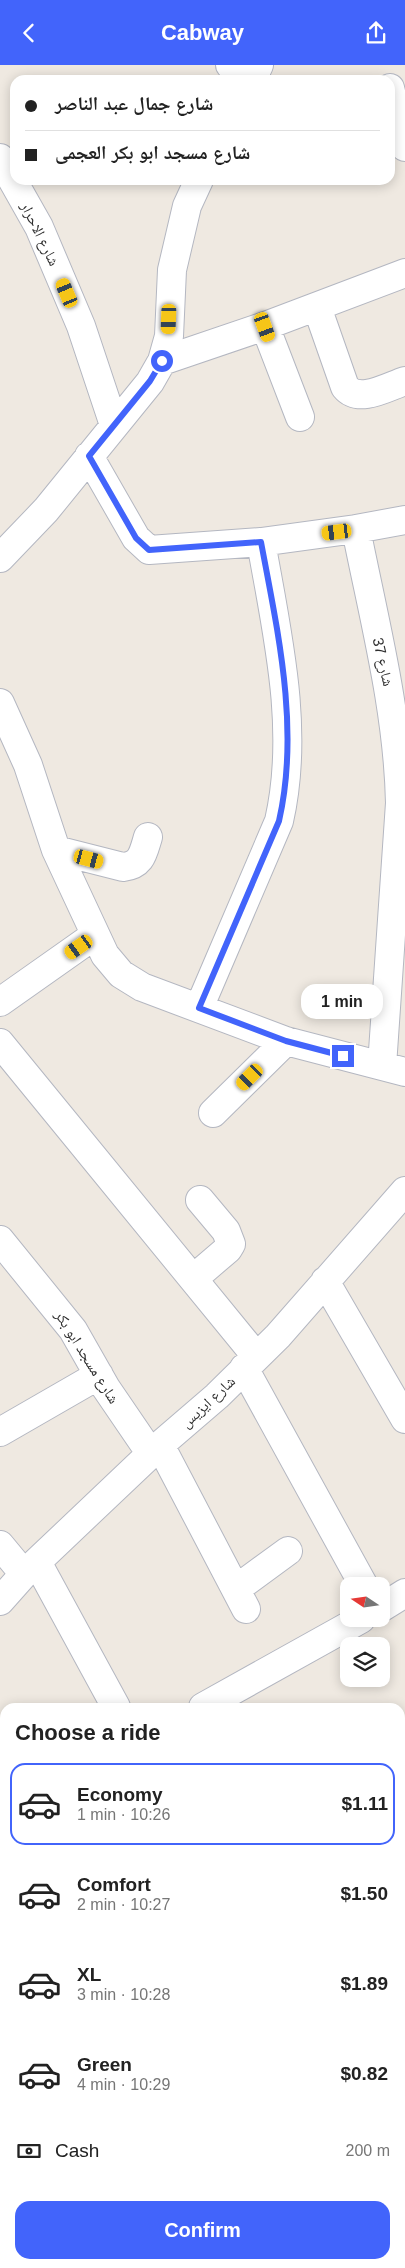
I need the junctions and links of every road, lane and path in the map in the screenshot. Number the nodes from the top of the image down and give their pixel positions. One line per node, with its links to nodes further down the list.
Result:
1 (230, 65): 2 (street)
2 (238, 75)
3 (395, 108): 4 (street)
4 (405, 147)
5 (0, 159): 6 (street, شارع الاحرار)
6 (10, 176)
7 (15, 185): 15 (street, شارع الاحرار)
8 (197, 185): 12 (street)
9 (405, 273): 10 (street)
10 (317, 307): 11 (street); 13 (street)
11 (265, 327): 12 (street); 14 (street)
12 (162, 361): 15 (street)
13 (405, 381)
14 (300, 417)
15 (114, 425): 16 (street)
16 (89, 456): 19 (street); 20 (street)
17 (405, 520): 18 (street)
18 (356, 529): 19 (street); 29 (street, شارع 37)
19 (261, 542): 26 (street)
20 (0, 558)
21 (0, 703): 23 (street)
22 (148, 837): 23 (street)
23 (56, 850): 24 (street)
24 (95, 935): 25 (street); 26 (street)
25 (4, 990)
26 (199, 1008): 27 (street)
27 (286, 1041): 29 (street); 30 (street)
28 (0, 1043): 34 (street)
29 (393, 1069)
30 (213, 1113)
31 (405, 1191): 35 (street, شارع ايزيس)
32 (200, 1200): 34 (street)
33 (0, 1240): 37 (street, شارع مسجد ابو بكر)
34 (193, 1279): 36 (street)
35 (325, 1281): 36 (street, شارع ايزيس); 38 (street)
36 (250, 1362): 40 (street, شارع ايزيس); 44 (street)
37 (99, 1375): 39 (street); 40 (street, شارع مسجد ابو بكر)
38 (405, 1419)
39 (0, 1431)
40 (156, 1450): 42 (street, شارع مسجد ابو بكر); 43 (street, شارع ايزيس)
41 (0, 1545): 43 (street)
42 (288, 1551)
43 (30, 1568): 46 (street, شارع ايزيس); 49 (street)
44 (359, 1577)
45 (405, 1593): 47 (street)
46 (0, 1601)
47 (390, 1602)
48 (348, 1627): 50 (street)
49 (114, 1703)
50 (211, 1703)

